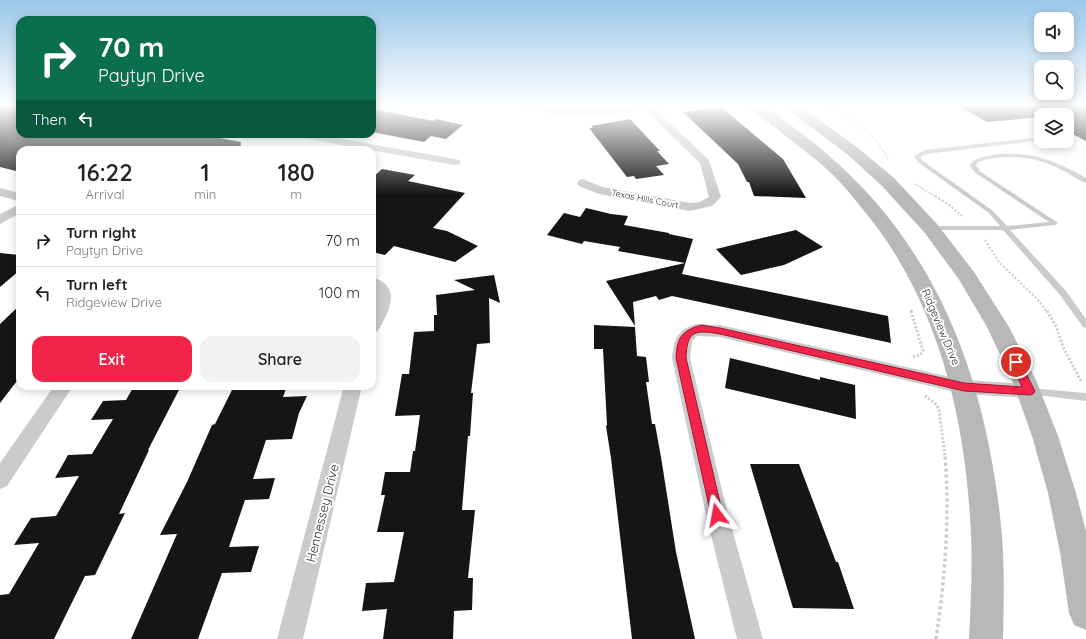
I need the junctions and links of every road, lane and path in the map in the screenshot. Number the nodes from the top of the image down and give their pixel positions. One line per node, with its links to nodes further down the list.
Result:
1 (676, 135): 13 (street, Texas Hills Court)
2 (794, 135): 28 (main road, Ridgeview Drive)
3 (831, 135): 19 (main road)
4 (871, 135): 10 (path)
5 (322, 138): 7 (street)
6 (1032, 140): 20 (lane)
7 (366, 146)
8 (376, 148): 9 (street)
9 (455, 162)
10 (891, 164)
11 (909, 181): 17 (path)
12 (1086, 181): 20 (lane)
13 (584, 183)
14 (0, 192): 15 (street)
15 (16, 196)
16 (16, 210): 18 (street)
17 (965, 218)
18 (0, 220)
19 (931, 228): 20 (lane); 31 (main road)
20 (1006, 228): 25 (lane)
21 (982, 237): 27 (path)
22 (378, 286): 24 (street)
23 (911, 310): 26 (path)
24 (376, 319)
25 (1086, 325)
26 (908, 358)
27 (1081, 381)
28 (964, 387): 31 (street); 37 (street); 39 (main road, Ridgeview Drive)
29 (61, 390): 34 (street)
30 (352, 390): 36 (street, Hennessey Drive)
31 (1030, 391): 33 (lane); 35 (main road)
32 (921, 394): 38 (path)
33 (1086, 397)
34 (0, 480)
35 (1086, 613)
36 (290, 639)
37 (750, 639)
38 (936, 639)
39 (986, 639)

